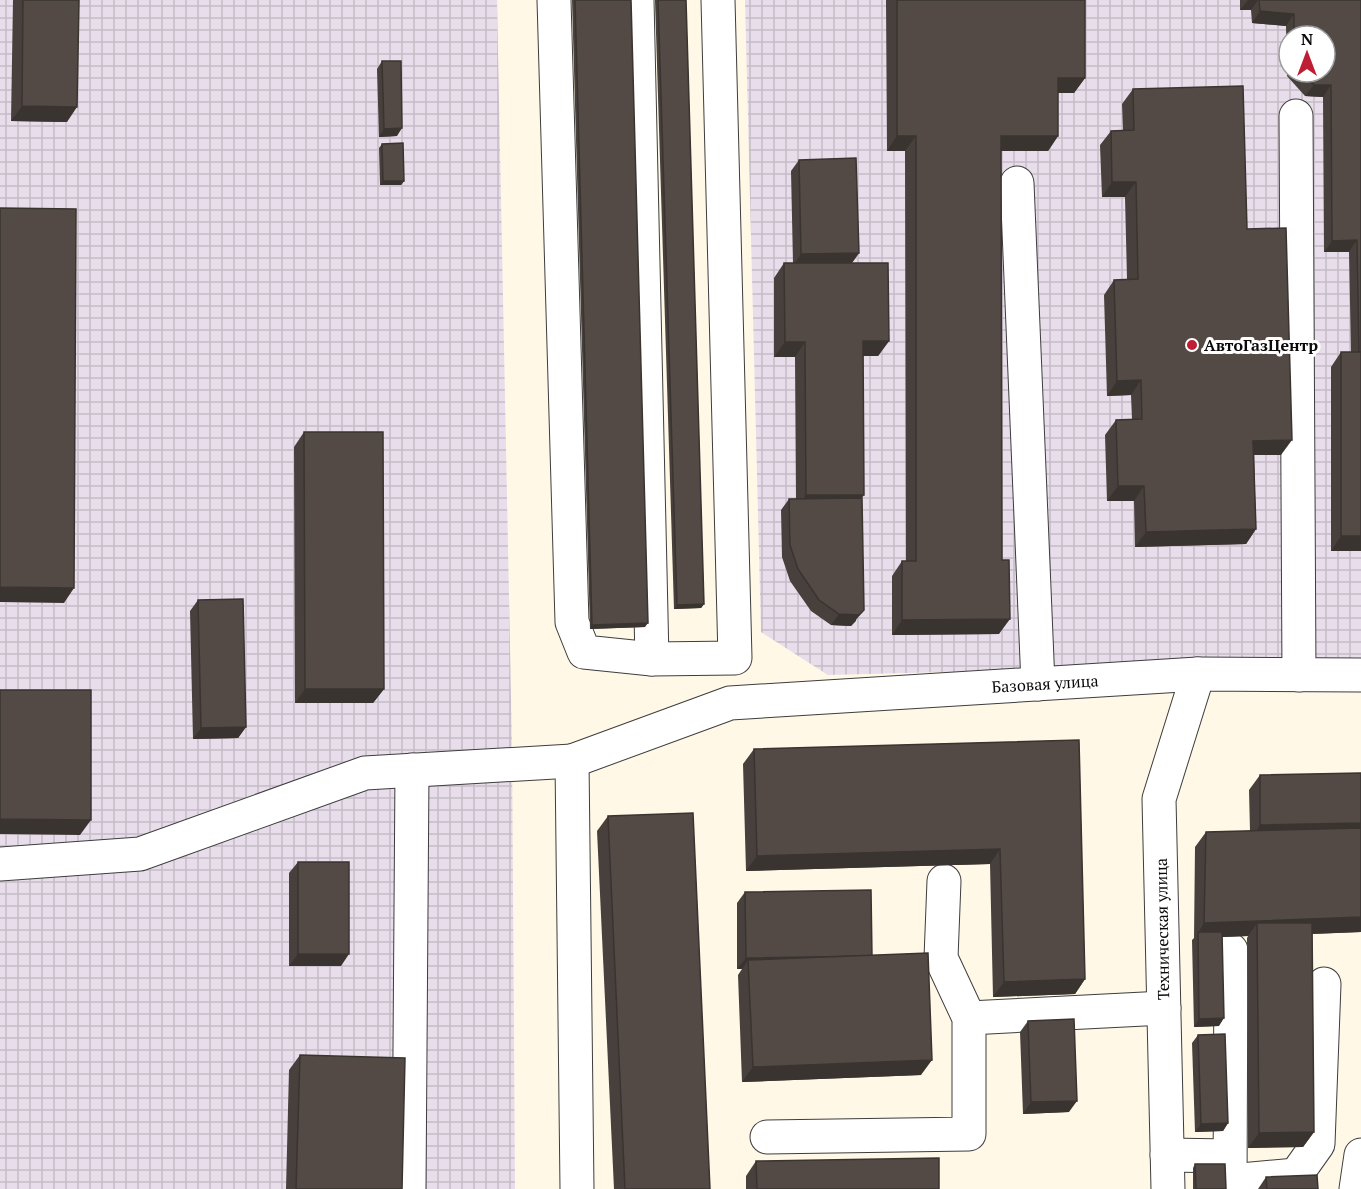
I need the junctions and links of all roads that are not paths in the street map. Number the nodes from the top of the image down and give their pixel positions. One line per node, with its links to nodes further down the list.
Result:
1 (554, 0): 7 (street)
2 (637, 0): 7 (street)
3 (718, 0): 6 (street)
4 (1296, 116): 9 (street)
5 (1017, 183): 11 (street)
6 (695, 658): 7 (street); 12 (street)
7 (652, 659)
8 (1198, 674): 9 (street, Базовая улица); 11 (street, Базовая улица); 19 (street, Техническая улица)
9 (1299, 675): 10 (street, Базовая улица)
10 (1361, 675)
11 (1038, 684): 12 (street, Базовая улица)
12 (730, 702): 13 (street, Базовая улица)
13 (572, 761): 14 (street, Базовая улица); 26 (street)
14 (412, 770): 15 (street, Базовая улица); 25 (street)
15 (0, 864)
16 (944, 881): 20 (street)
17 (1231, 950): 24 (street)
18 (1324, 984): 24 (street)
19 (1164, 1008): 20 (street); 22 (street, Техническая улица)
20 (969, 1018): 21 (street)
21 (767, 1137)
22 (1167, 1155): 24 (street); 27 (street, Техническая улица)
23 (1361, 1155): 28 (street)
24 (1230, 1175)
25 (409, 1189)
26 (577, 1189)
27 (1168, 1189)
28 (1356, 1189)

